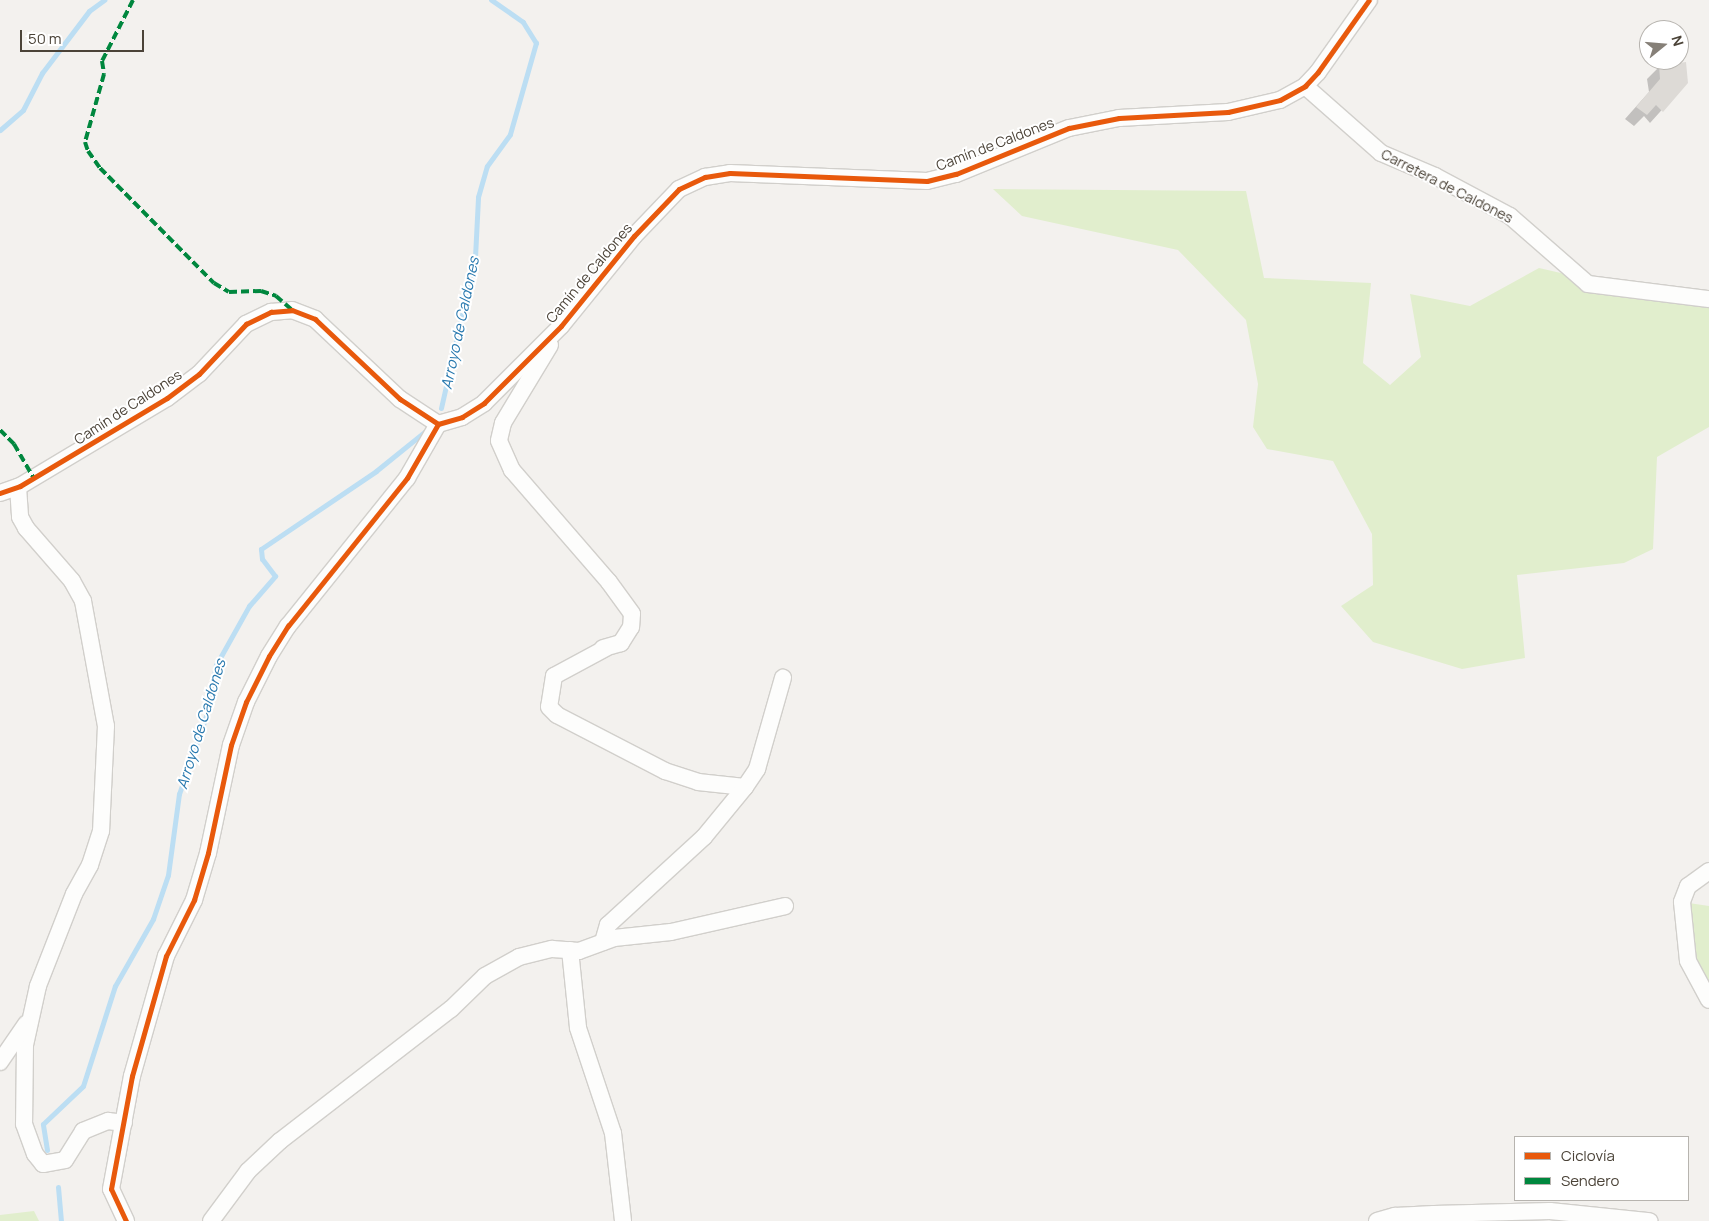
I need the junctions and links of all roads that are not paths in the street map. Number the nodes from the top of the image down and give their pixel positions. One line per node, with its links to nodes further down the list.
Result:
1 (1369, 0): 2 (street, Camín de Caldones)
2 (1306, 86): 3 (street, Carretera de Caldones); 4 (street, Camín de Caldones)
3 (1709, 299)
4 (561, 326): 5 (street, Camín de Caldones); 9 (street)
5 (438, 424): 6 (street, Camín de Caldones); 17 (street)
6 (18, 487): 7 (street, Camín de Caldones); 15 (street)
7 (0, 493)
8 (782, 678): 9 (street)
9 (745, 787): 12 (street)
10 (1709, 871): 14 (street)
11 (785, 906): 12 (street)
12 (603, 942): 13 (street)
13 (570, 950): 19 (street); 20 (street)
14 (1709, 1000)
15 (31, 1016): 16 (street); 17 (street)
16 (0, 1062)
17 (124, 1123): 18 (street)
18 (126, 1221)
19 (211, 1221)
20 (622, 1221)
21 (1377, 1221): 22 (street)
22 (1649, 1221)

